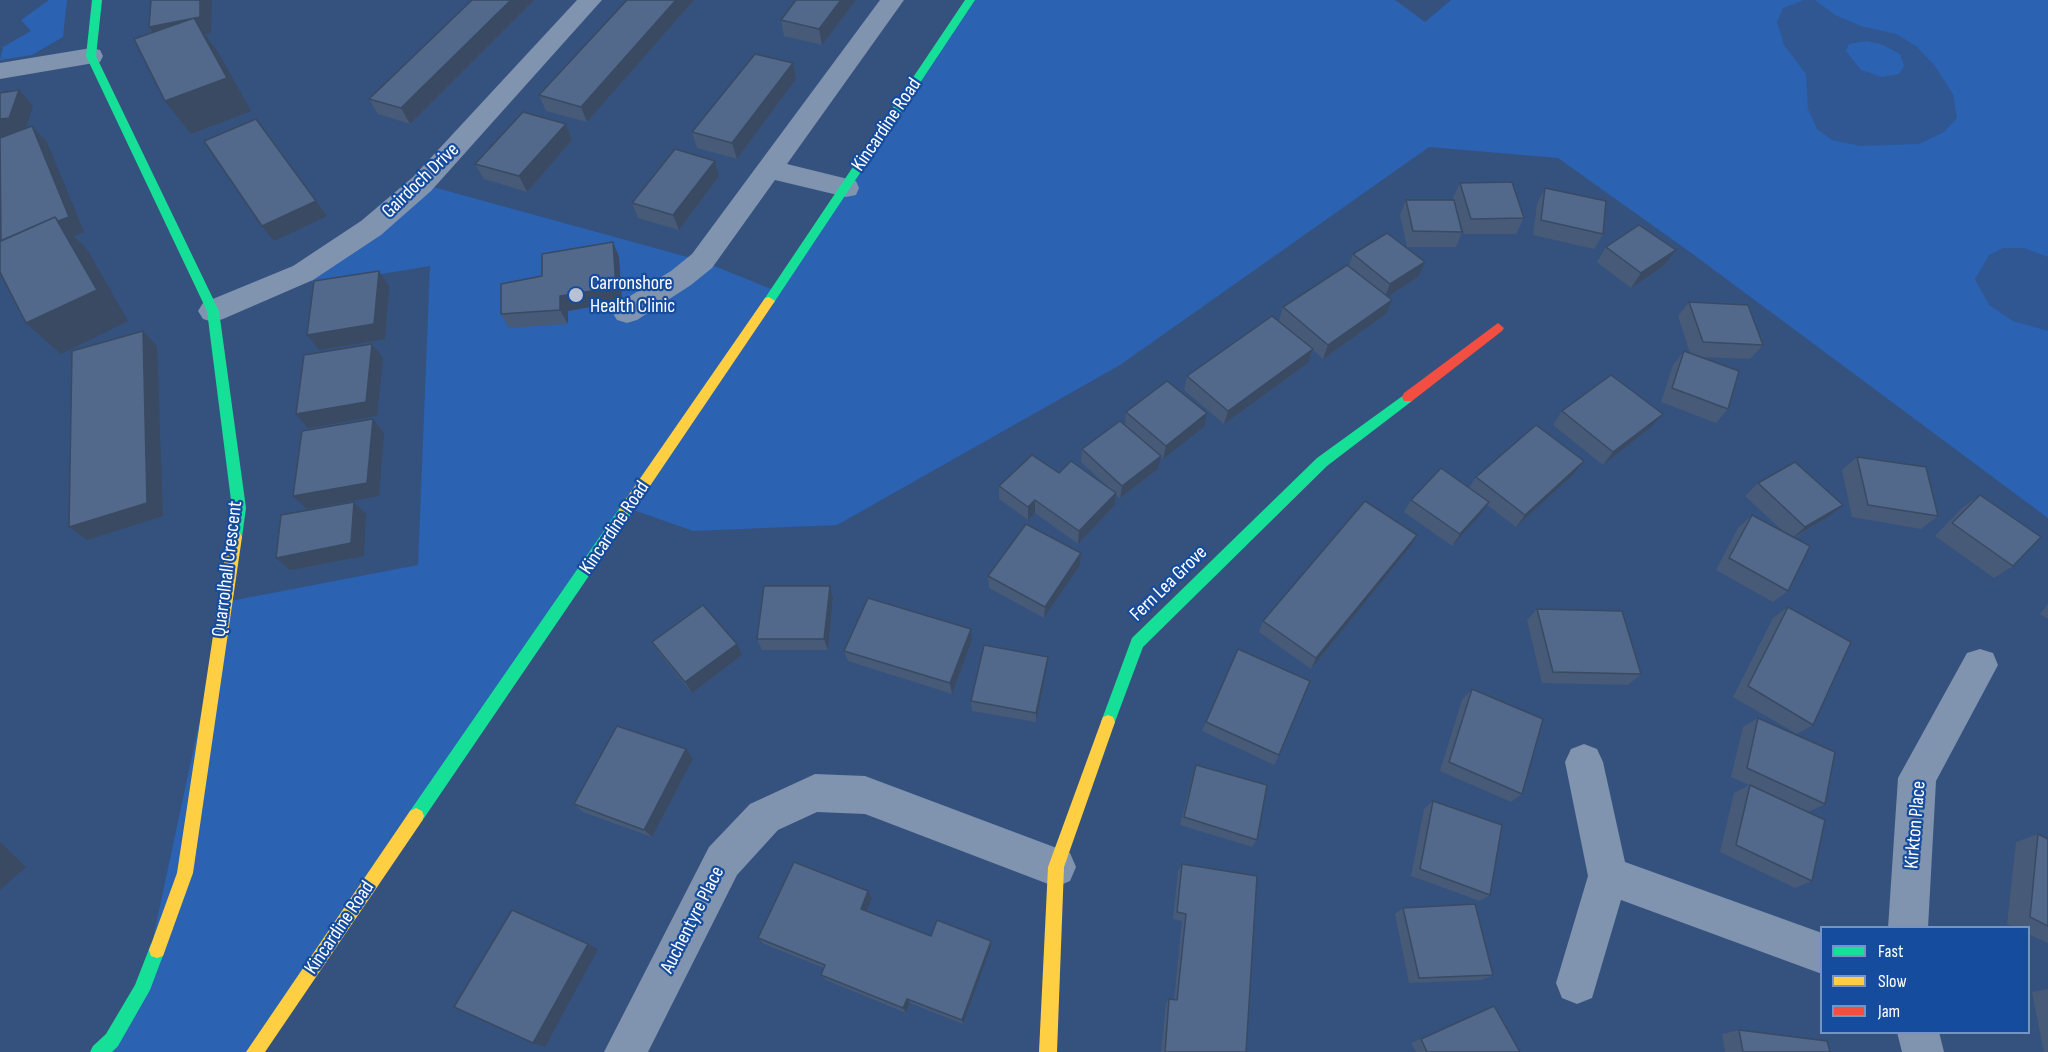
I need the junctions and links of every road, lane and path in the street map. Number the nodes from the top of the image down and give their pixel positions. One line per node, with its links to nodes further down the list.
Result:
1 (97, 0): 5 (street)
2 (590, 0): 9 (street, Gairdoch Drive)
3 (892, 0): 7 (street)
4 (970, 0): 8 (street, Kincardine Road)
5 (91, 56): 6 (street); 9 (street, Quarrolhall Crescent)
6 (0, 71)
7 (770, 169): 8 (street); 10 (street)
8 (846, 188): 21 (street, Kincardine Road)
9 (213, 311): 20 (street, Quarrolhall Crescent)
10 (627, 312)
11 (1498, 328): 14 (street, Fern Lea Grove)
12 (1980, 665): 16 (street, Kirkton Place)
13 (1584, 762): 15 (street)
14 (1056, 867): 22 (street, Auchentyre Place); 23 (street, Fern Lea Grove)
15 (1608, 876): 17 (street); 18 (street)
16 (1908, 926)
17 (1820, 954)
18 (1577, 983)
19 (1918, 1034): 24 (street)
20 (99, 1052)
21 (255, 1052)
22 (625, 1052)
23 (1048, 1052)
24 (1923, 1052)

